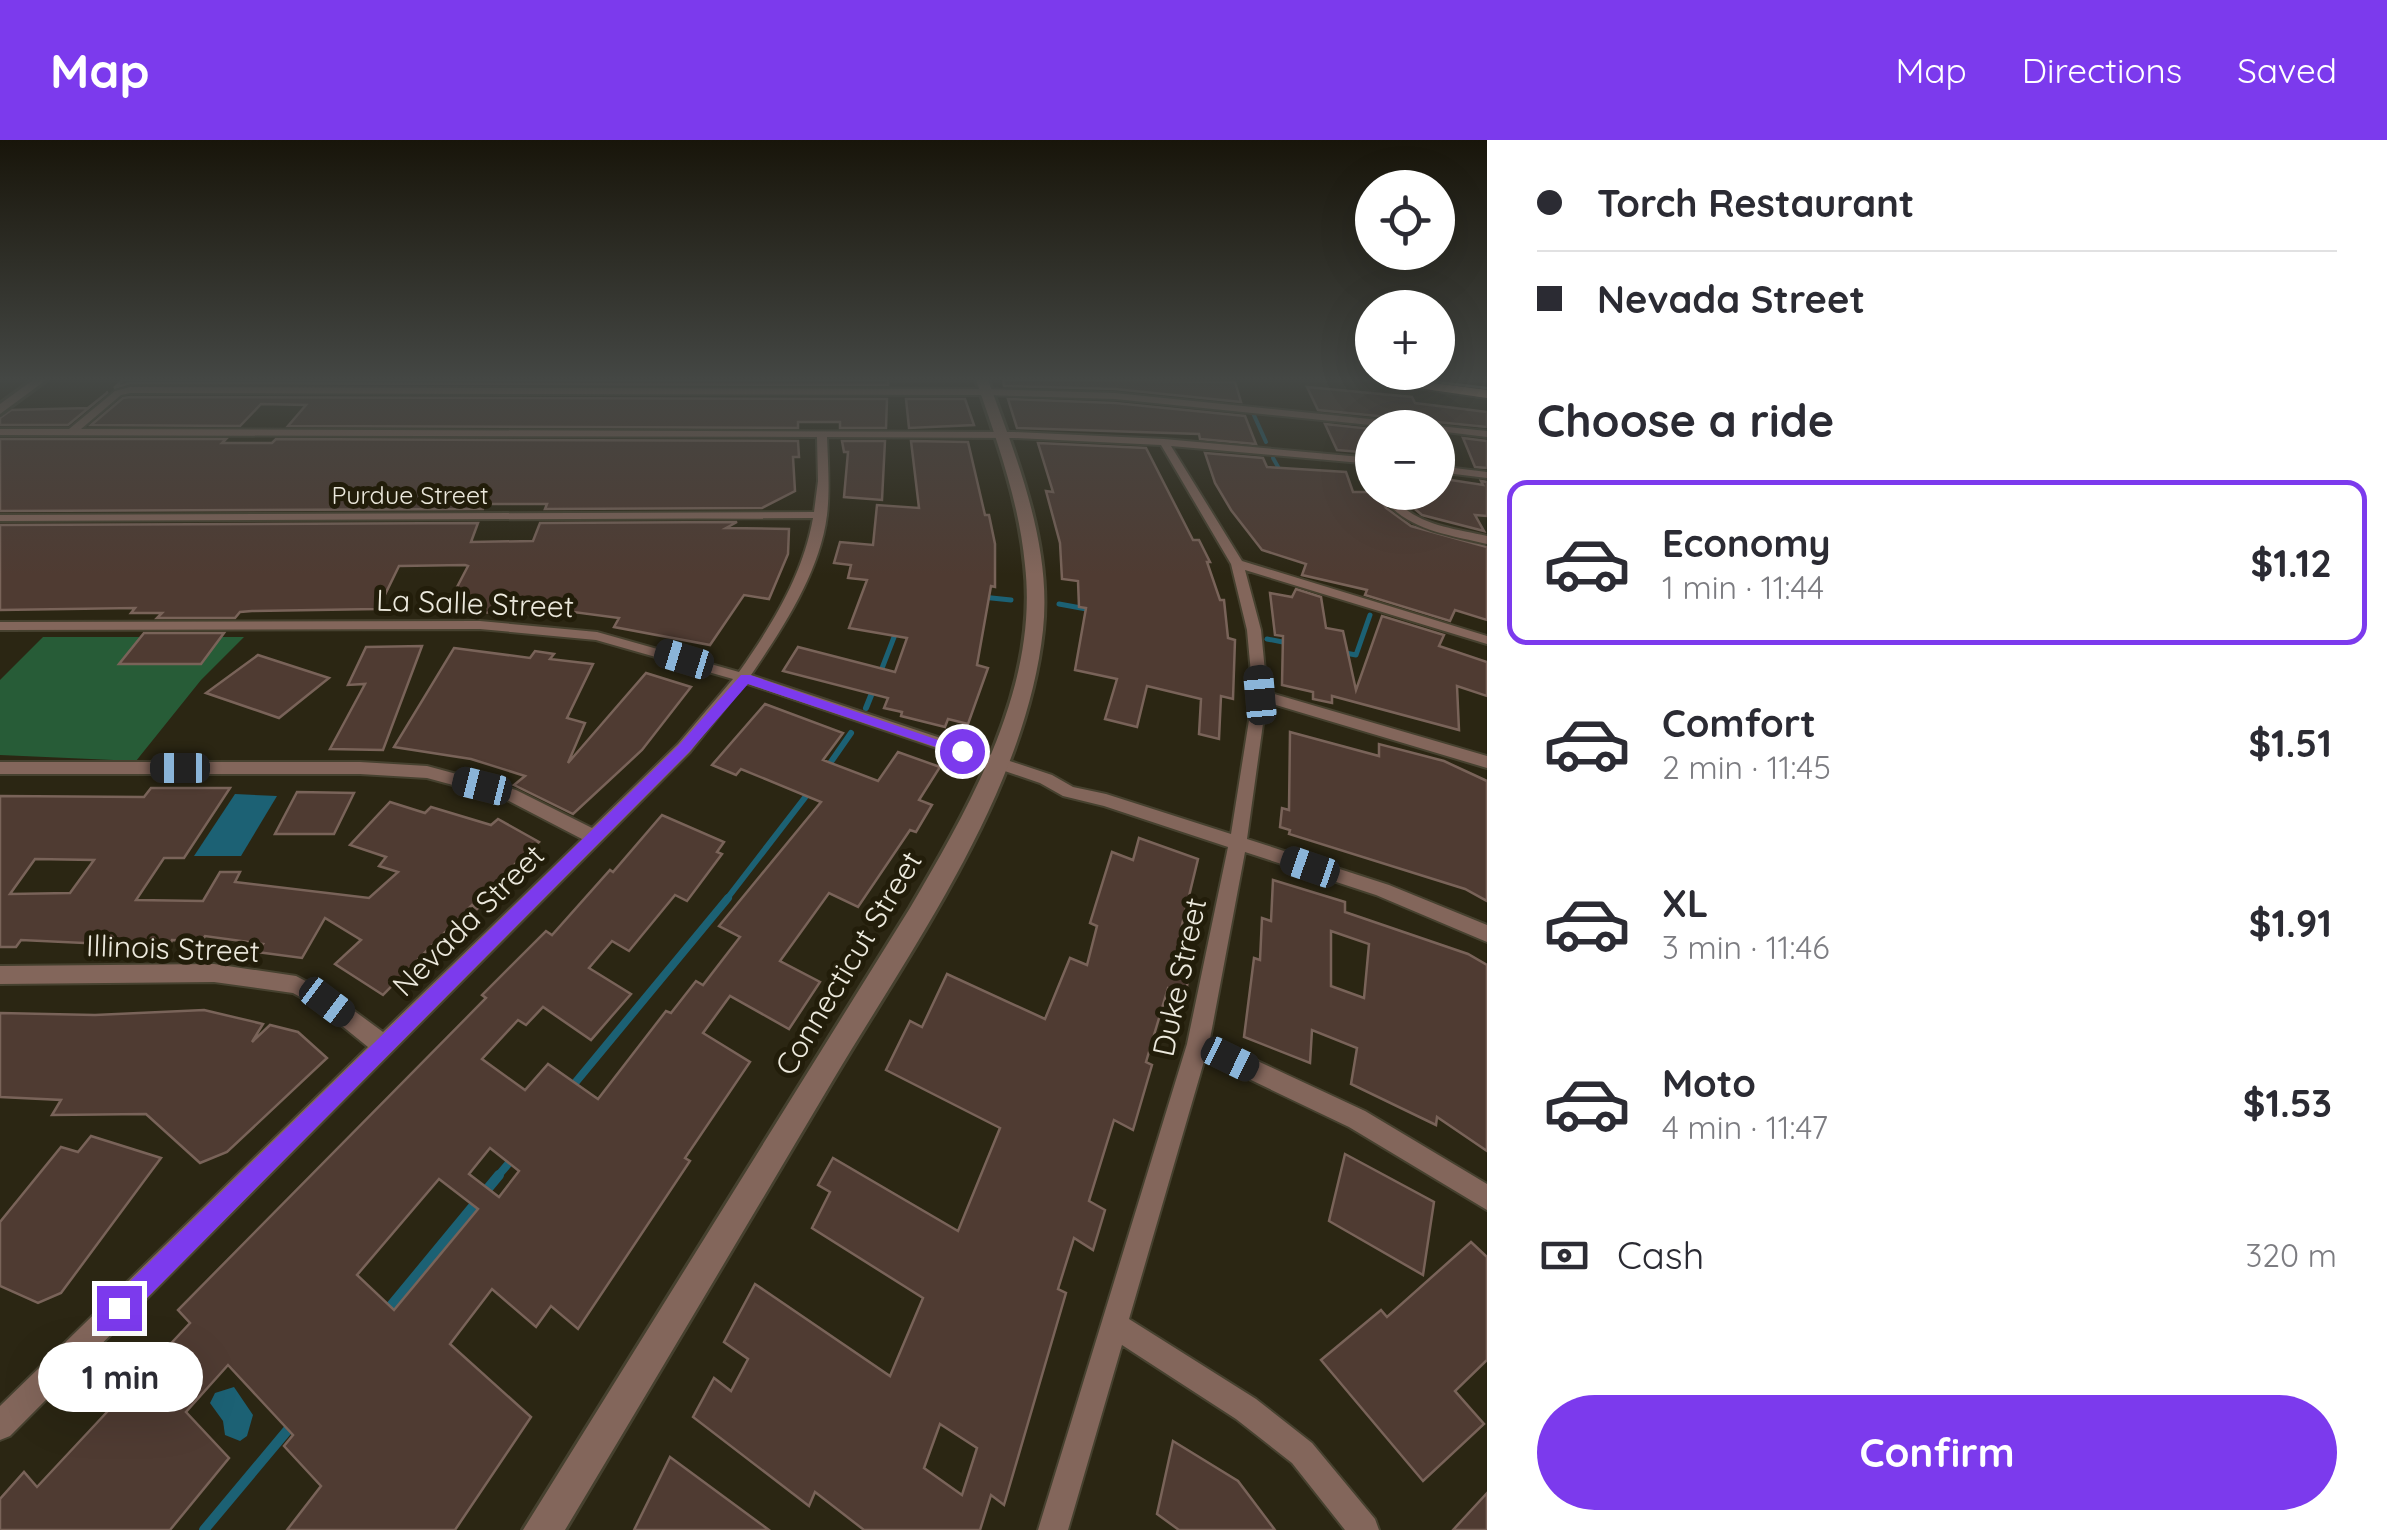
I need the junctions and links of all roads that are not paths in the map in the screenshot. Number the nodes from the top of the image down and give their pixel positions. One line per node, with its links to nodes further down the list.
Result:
1 (823, 445): 9 (street, Nevada Street)
2 (1003, 445): 17 (street, Connecticut Street)
3 (1166, 445): 12 (street, Duke Street)
4 (1192, 445): 5 (street)
5 (1355, 461)
6 (1455, 470): 7 (street)
7 (1487, 475)
8 (1396, 510): 11 (street)
9 (821, 515): 10 (street, Purdue Street); 15 (street, Nevada Street)
10 (0, 518)
11 (1487, 540)
12 (1237, 564): 14 (street); 16 (street, Duke Street)
13 (0, 626): 15 (street, La Salle Street)
14 (1487, 640)
15 (746, 678): 17 (street, La Salle Street); 20 (street, Nevada Street)
16 (1260, 695): 18 (street); 21 (street, Duke Street)
17 (998, 762): 21 (street, La Salle Street); 29 (street, Connecticut Street)
18 (1487, 762)
19 (0, 768): 20 (street)
20 (594, 837): 25 (street, Nevada Street)
21 (1238, 843): 22 (street, La Salle Street); 24 (street, Duke Street)
22 (1487, 934)
23 (0, 974): 25 (street, Illinois Street)
24 (1198, 1044): 26 (street); 27 (street, Duke Street)
25 (384, 1046): 28 (street, Nevada Street)
26 (1487, 1198)
27 (1113, 1324): 30 (street, Duke Street); 31 (street)
28 (4, 1411)
29 (544, 1530)
30 (1053, 1530)
31 (1364, 1530)

